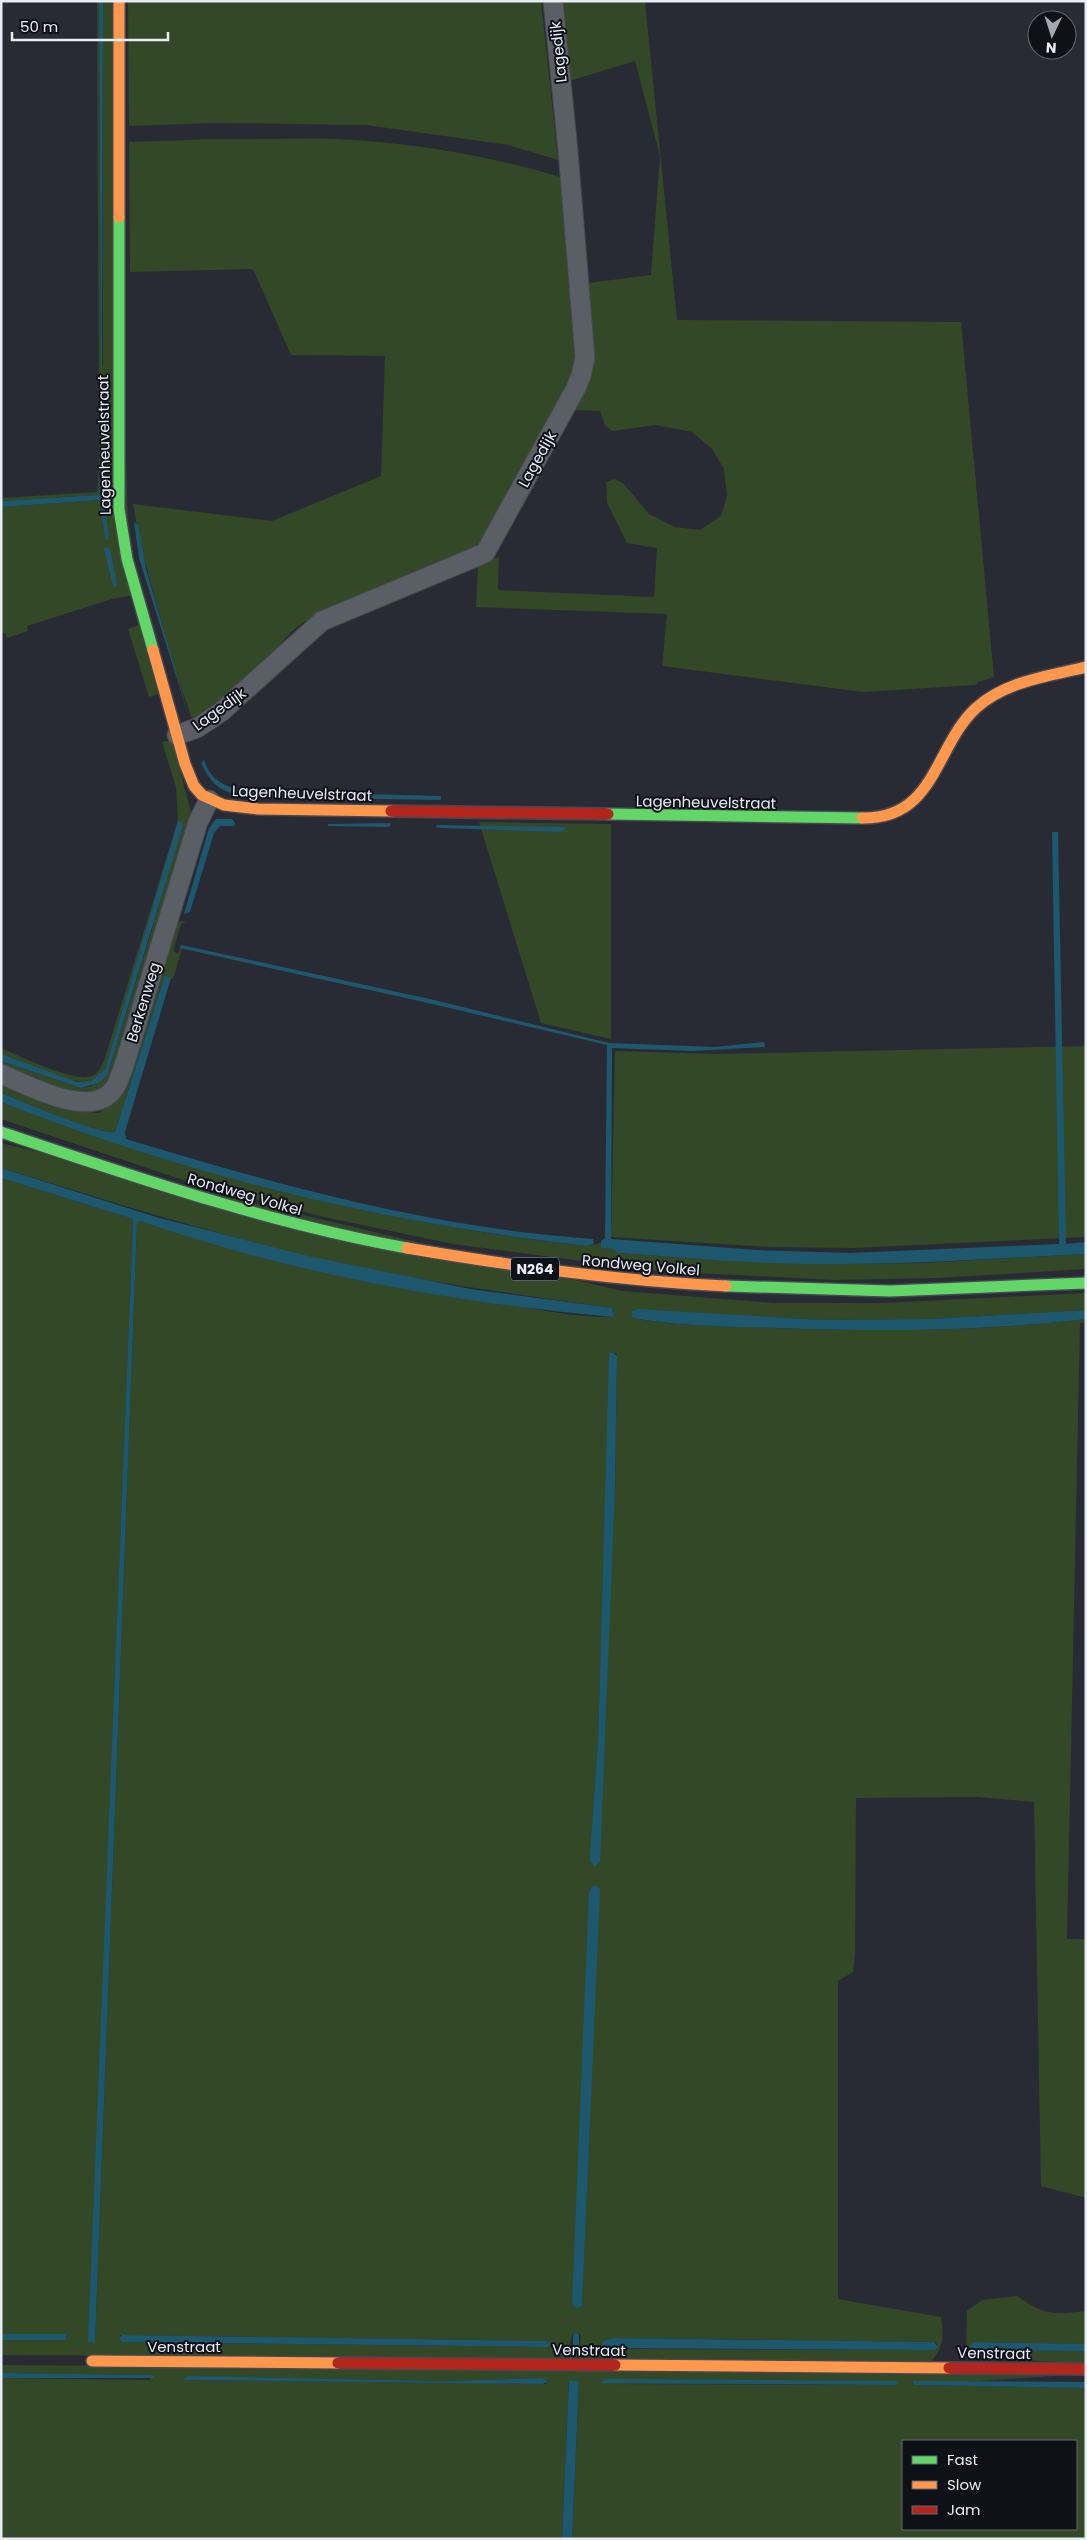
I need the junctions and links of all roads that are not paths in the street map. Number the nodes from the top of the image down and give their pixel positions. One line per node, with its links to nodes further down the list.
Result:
1 (119, 1): 4 (street, Lagenheuvelstraat)
2 (553, 1): 4 (street, Lagedijk)
3 (1086, 668): 5 (street, Lagenheuvelstraat)
4 (177, 736): 5 (street, Lagenheuvelstraat)
5 (210, 800): 6 (street, Berkenweg)
6 (1, 1074)
7 (1, 1132): 8 (street, Rondweg Volkel / N264)
8 (1086, 1283)
9 (92, 2361): 10 (street, Venstraat)
10 (1086, 2368)

